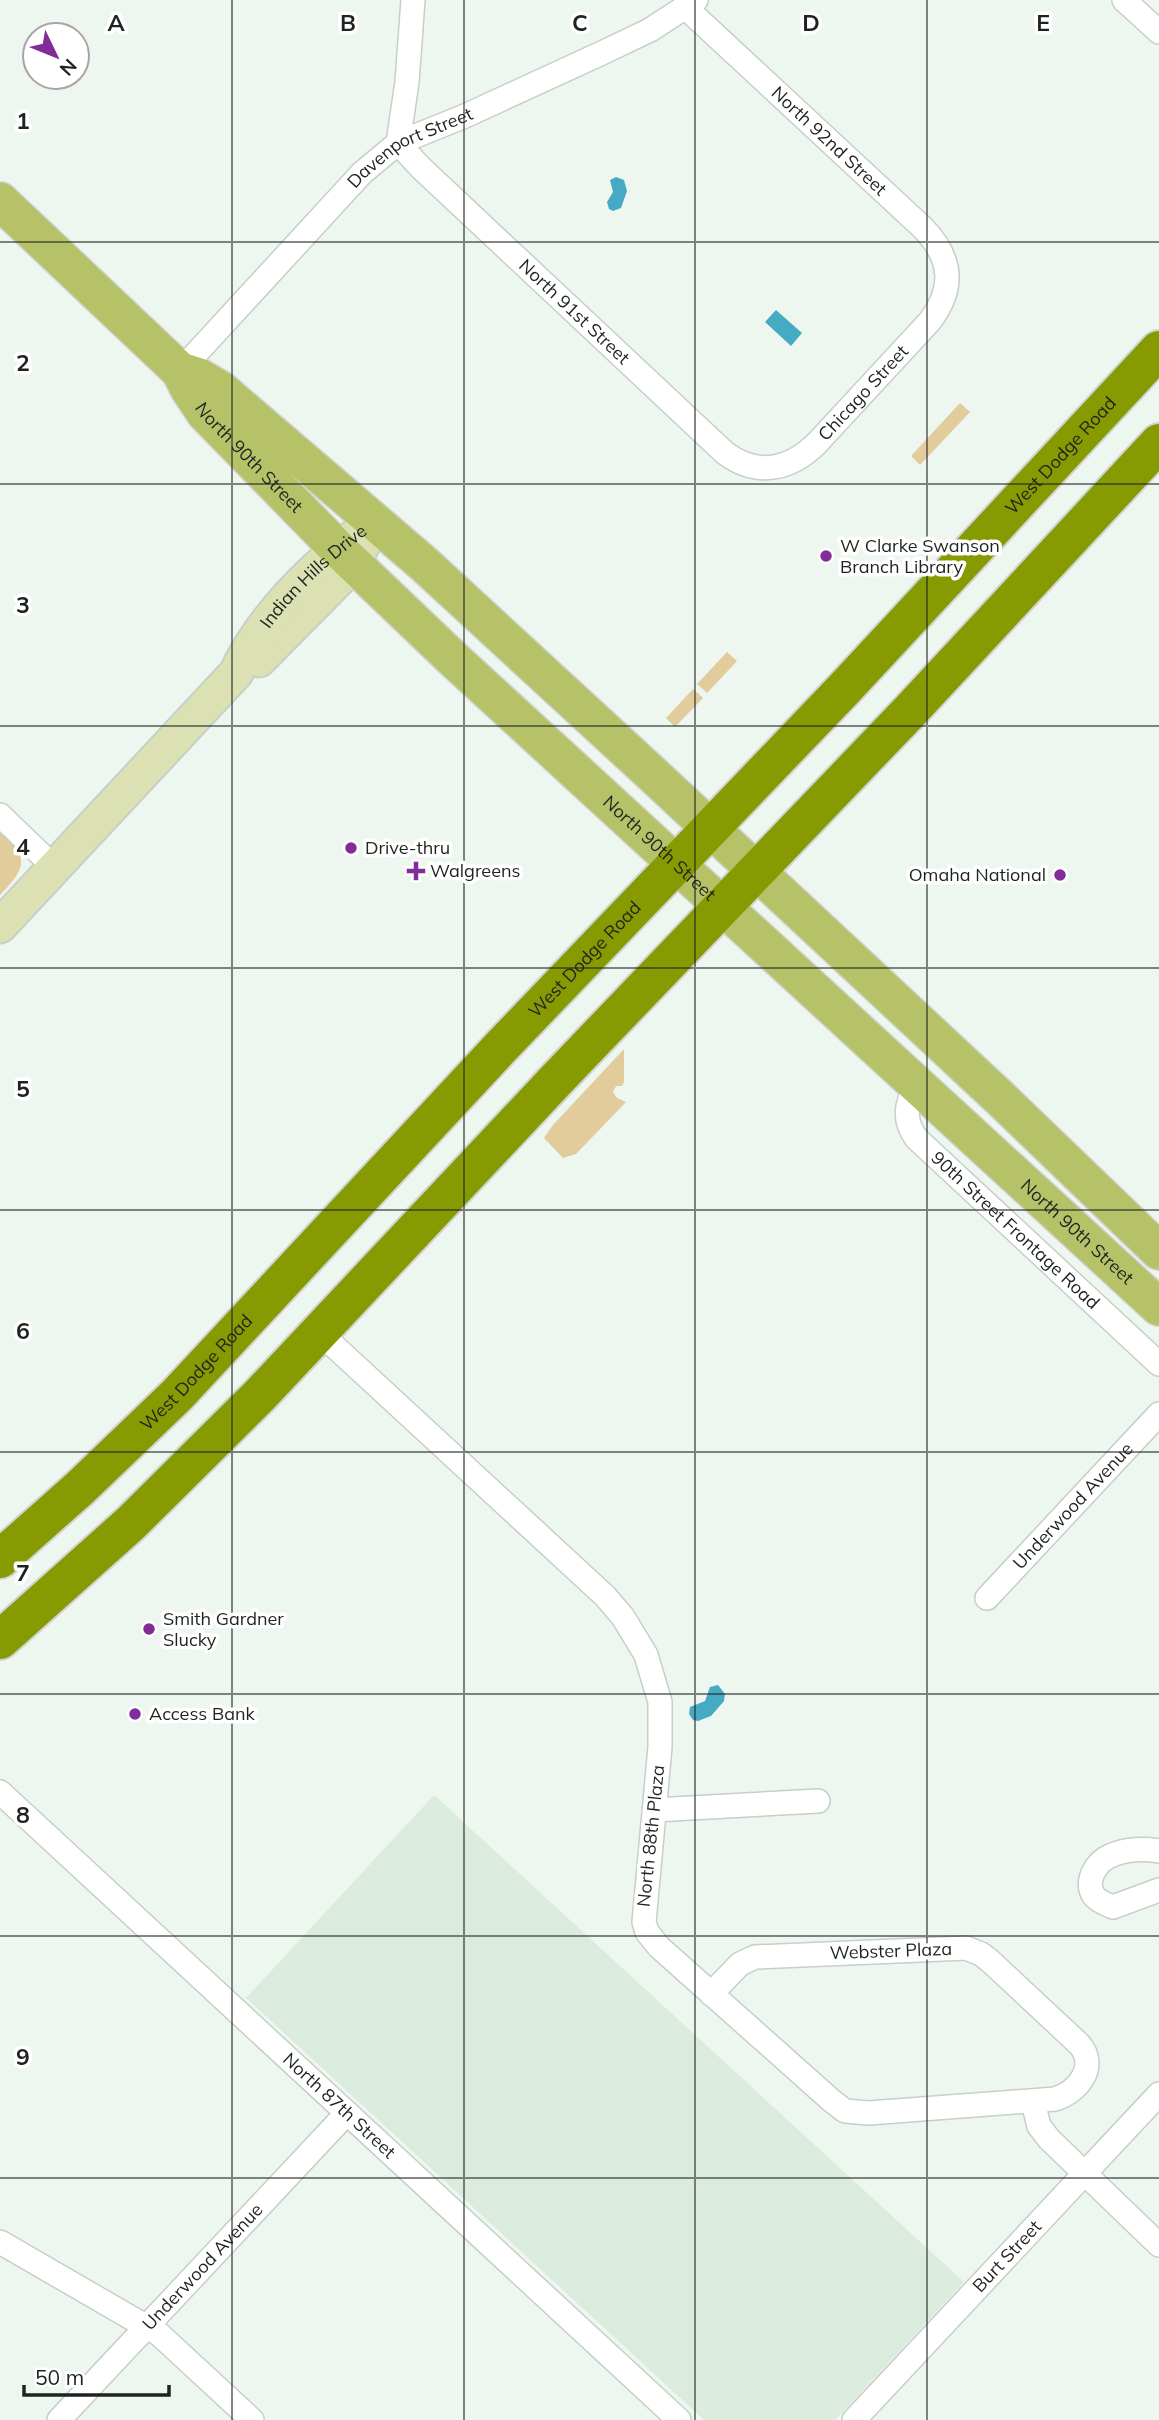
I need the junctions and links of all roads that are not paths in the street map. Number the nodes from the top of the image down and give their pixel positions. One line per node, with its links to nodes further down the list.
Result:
1 (413, 0): 5 (street)
2 (1124, 0): 4 (street)
3 (690, 4): 5 (street, Davenport Street); 7 (street, North 92nd Street)
4 (1159, 32)
5 (398, 143): 9 (street, Davenport Street); 11 (street, North 91st Street)
6 (0, 201): 9 (main road, North 90th Street)
7 (946, 290): 11 (street, Chicago Street)
8 (1159, 350): 15 (highway, West Dodge Road)
9 (180, 371): 12 (main road, North 90th Street); 13 (main road, North 90th Street)
10 (1159, 443): 18 (highway)
11 (760, 467)
12 (375, 521): 13 (street, Indian Hills Drive); 15 (main road, North 90th Street)
13 (345, 556): 16 (main road, North 90th Street); 17 (street, Indian Hills Drive)
14 (0, 816): 17 (street)
15 (712, 829): 16 (highway, West Dodge Road); 18 (main road, North 90th Street)
16 (676, 865): 19 (main road, North 90th Street); 27 (highway, West Dodge Road)
17 (55, 868): 20 (street, Indian Hills Drive)
18 (757, 871): 19 (highway); 22 (main road, North 90th Street)
19 (722, 907): 21 (main road, North 90th Street); 24 (highway)
20 (0, 926)
21 (916, 1083): 23 (main road, North 90th Street); 25 (street, 90th Street Frontage Road)
22 (1159, 1251)
23 (1159, 1307)
24 (320, 1333): 29 (highway); 32 (street, North 88th Plaza)
25 (1159, 1364)
26 (1159, 1414): 28 (street, Underwood Avenue)
27 (0, 1559)
28 (987, 1598)
29 (0, 1640)
30 (0, 1791): 38 (street, North 87th Street)
31 (818, 1801): 32 (street)
32 (654, 1810): 35 (street, North 88th Plaza)
33 (1159, 1850): 34 (street)
34 (1159, 1890)
35 (711, 1994): 37 (street, North 88th Plaza); 37 (street, Webster Plaza)
36 (1159, 2094): 39 (street, Burt Street)
37 (1033, 2102): 39 (street)
38 (347, 2113): 42 (street, Underwood Avenue); 45 (street, North 87th Street)
39 (1084, 2174): 41 (street); 46 (street, Burt Street)
40 (0, 2242): 42 (street)
41 (1159, 2245)
42 (147, 2326): 43 (street, Underwood Avenue); 44 (street)
43 (59, 2420)
44 (252, 2420)
45 (679, 2420)
46 (854, 2420)

